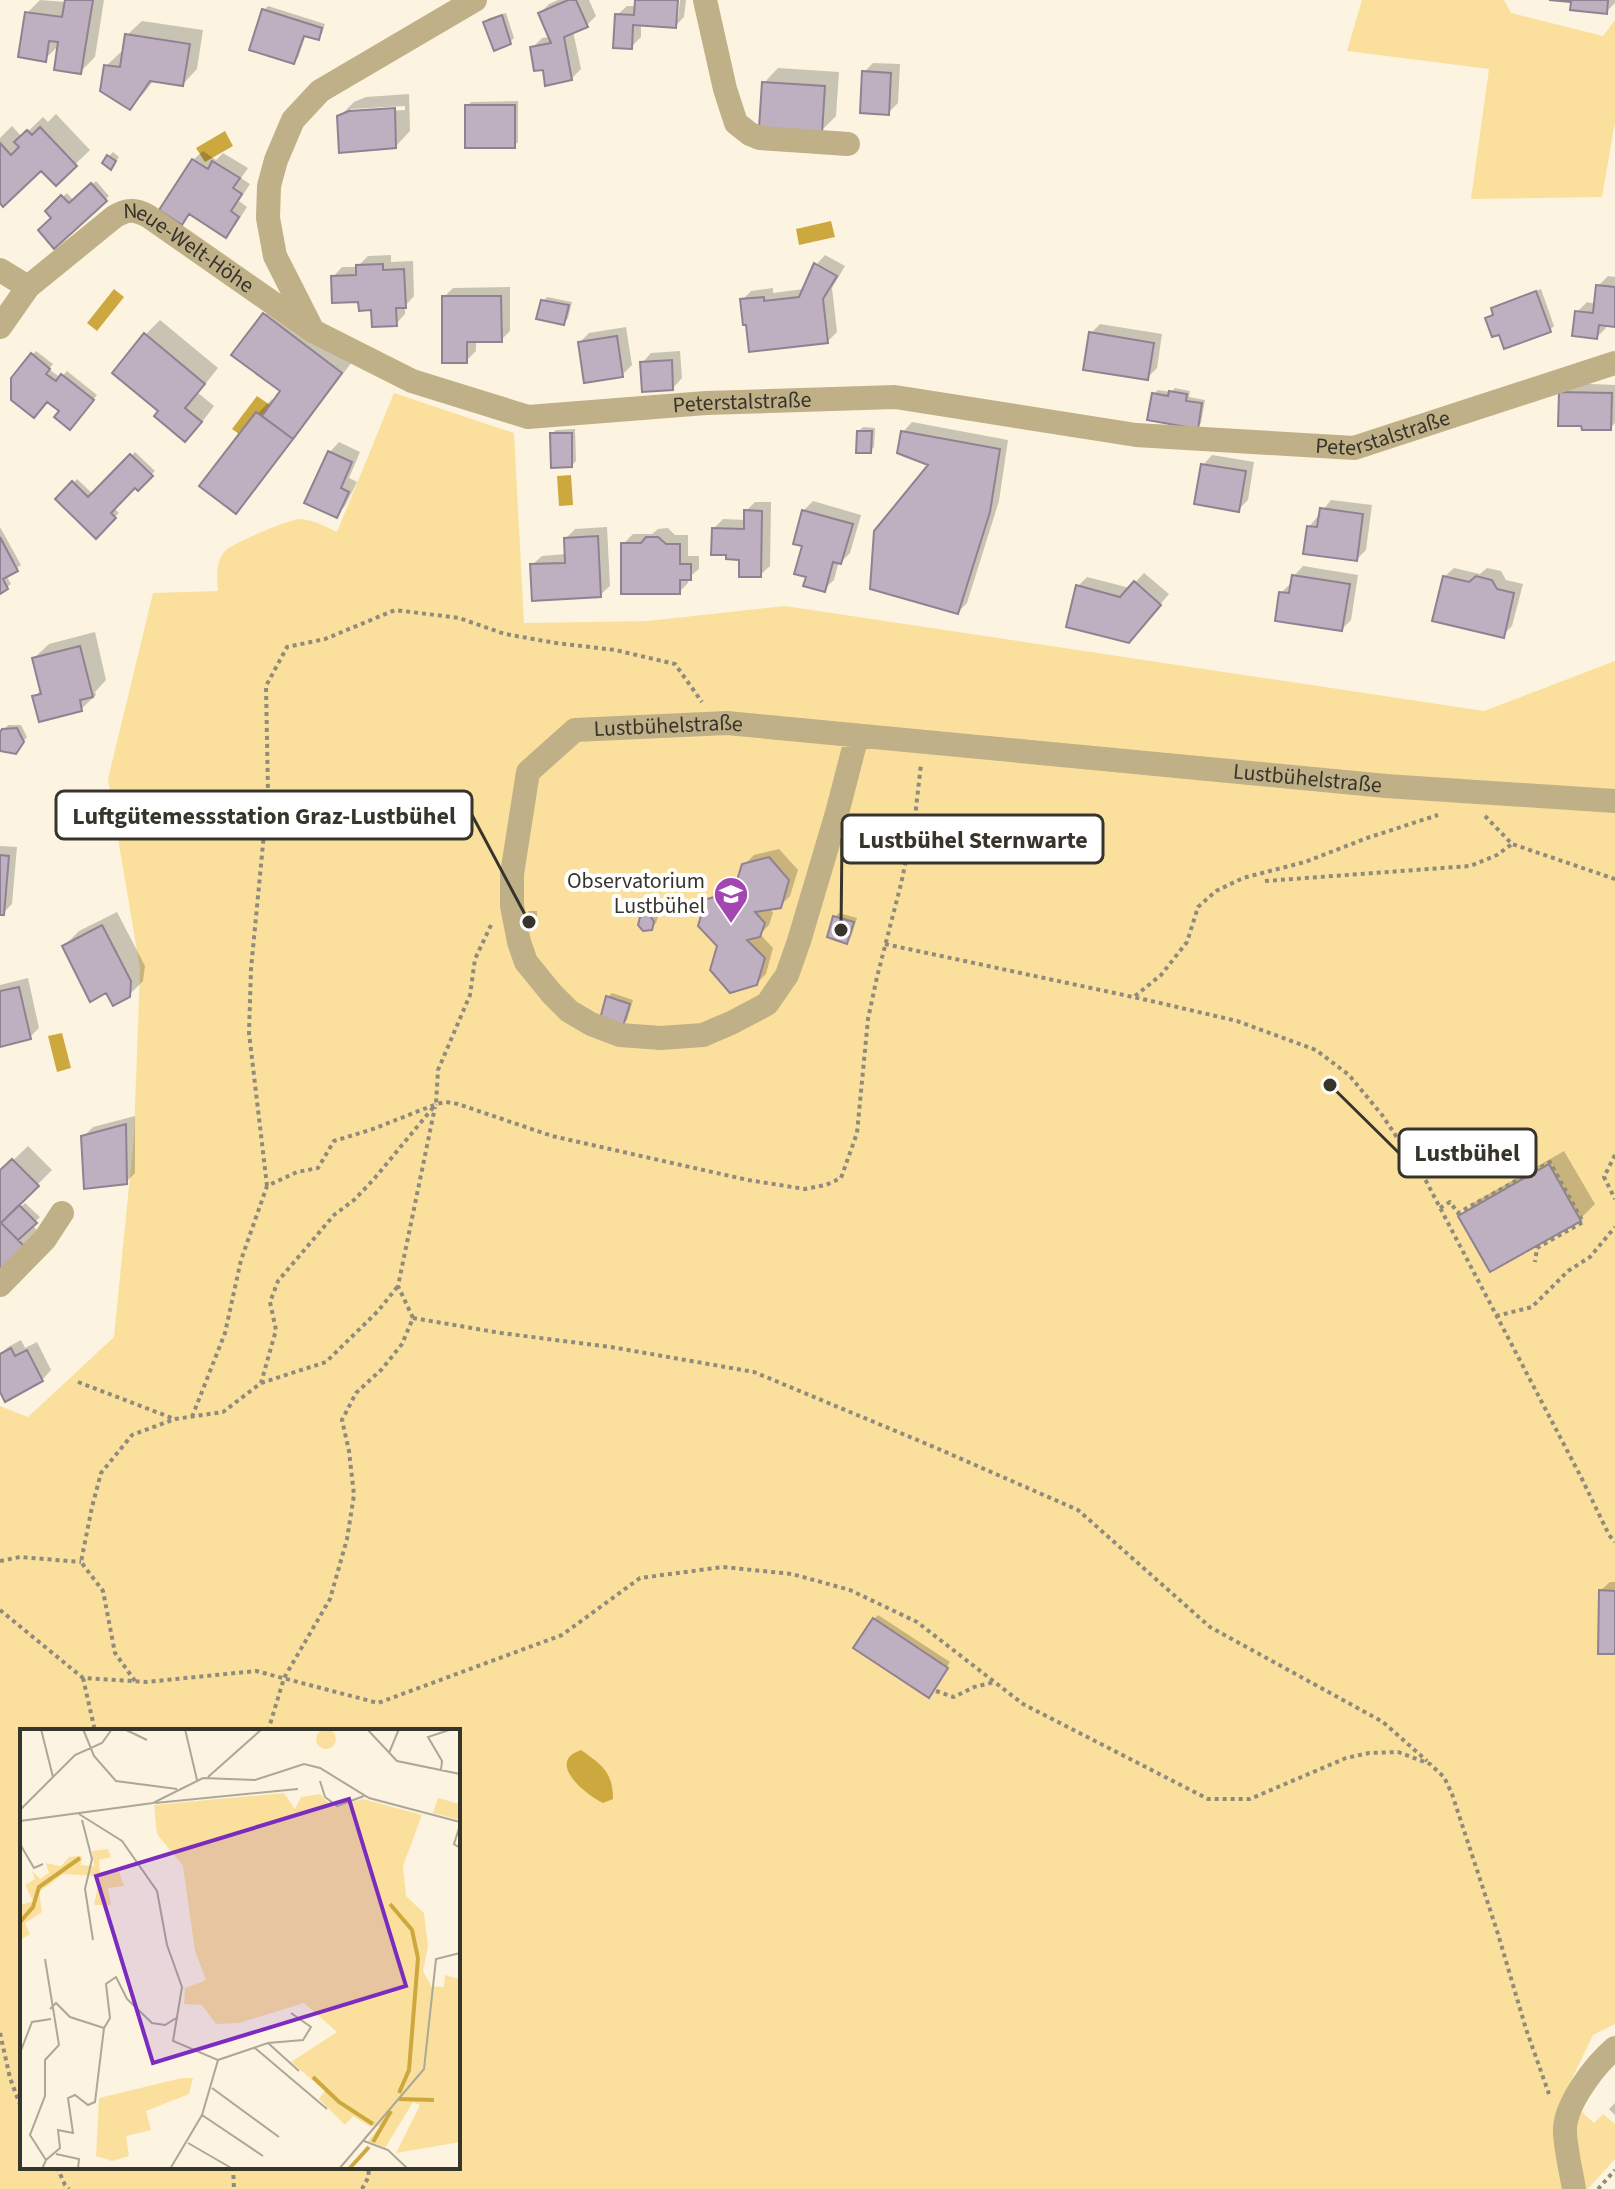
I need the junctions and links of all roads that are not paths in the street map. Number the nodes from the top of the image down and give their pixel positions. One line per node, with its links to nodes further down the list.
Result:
1 (475, 0): 7 (street)
2 (705, 0): 3 (street)
3 (848, 144)
4 (0, 270): 5 (street)
5 (28, 287): 6 (street, Neue-Welt-Höhe); 7 (street, Neue-Welt-Höhe)
6 (0, 327)
7 (313, 331): 8 (street, Peterstalstraße)
8 (1615, 363)
9 (857, 736): 9 (street, Lustbühelstraße); 10 (street, Lustbühelstraße)
10 (1615, 801)
11 (62, 1213): 12 (street)
12 (0, 1285)
13 (1615, 2048): 14 (street)
14 (1574, 2189)

